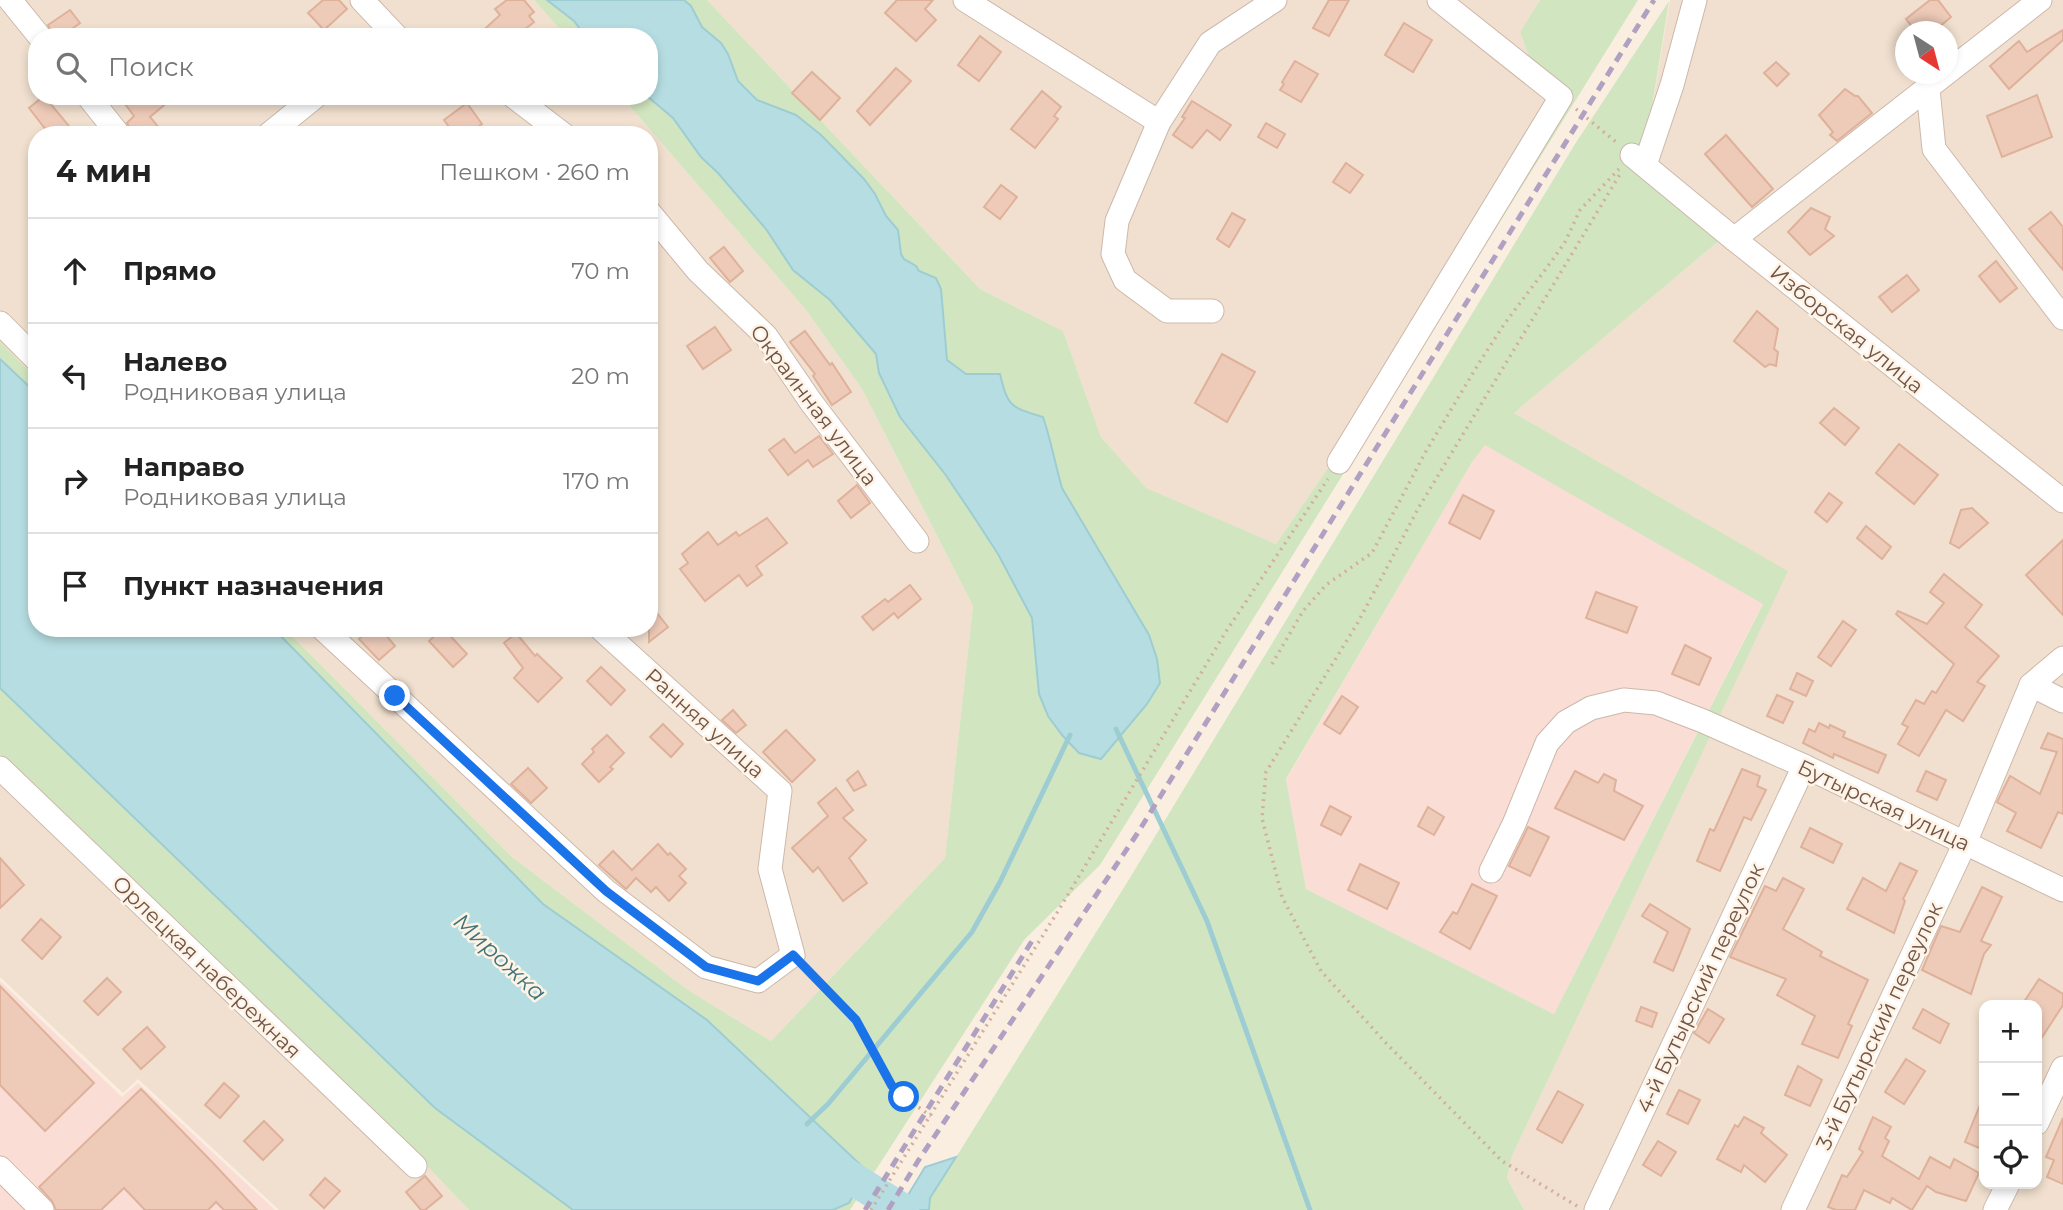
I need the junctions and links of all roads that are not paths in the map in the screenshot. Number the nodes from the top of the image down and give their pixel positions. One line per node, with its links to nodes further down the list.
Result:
1 (10, 0): 8 (street)
2 (362, 0): 9 (street)
3 (965, 0): 14 (street)
4 (1275, 0): 14 (street)
5 (1439, 0): 24 (street)
6 (1695, 0): 19 (street, Изборская улица)
7 (2039, 0): 10 (street)
8 (33, 28)
9 (388, 28)
10 (1928, 89): 19 (street); 21 (street)
11 (95, 105): 15 (street)
12 (305, 105): 16 (street)
13 (525, 105): 17 (street)
14 (1159, 122): 20 (street)
15 (113, 126)
16 (279, 126)
17 (552, 126)
18 (658, 223): 26 (street, Окраинная улица)
19 (1737, 237): 25 (street, Изборская улица)
20 (1212, 311)
21 (2063, 318)
22 (0, 323): 23 (street)
23 (28, 351)
24 (1339, 462)
25 (2063, 501)
26 (917, 541)
27 (332, 637): 28 (street, Ранняя улица)
28 (610, 637)
29 (2063, 658): 30 (street)
30 (2031, 685): 31 (street); 34 (street, 3-й Бутырский переулок)
31 (2063, 701)
32 (1804, 766): 34 (street, Бутырская улица); 35 (street, Бутырская улица); 43 (street, 4-й Бутырский переулок)
33 (0, 768): 39 (street, Орлецкая набережная)
34 (1965, 843): 36 (street, Бутырская улица); 44 (street, 3-й Бутырский переулок)
35 (1491, 871)
36 (2063, 890)
37 (2063, 1068): 38 (street)
38 (2042, 1112)
39 (415, 1166)
40 (0, 1168): 42 (street)
41 (2006, 1189): 45 (street)
42 (42, 1210)
43 (1596, 1210)
44 (1793, 1210)
45 (1995, 1210)

